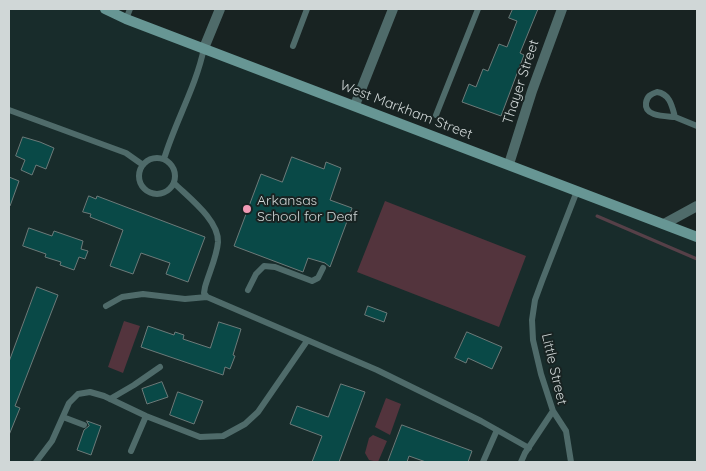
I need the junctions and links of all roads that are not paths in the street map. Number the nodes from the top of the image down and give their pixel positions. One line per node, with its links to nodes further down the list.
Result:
1 (105, 9): 7 (main road, West Markham Street)
2 (220, 9): 9 (street)
3 (307, 9): 8 (lane)
4 (393, 9): 10 (street)
5 (478, 9): 12 (lane)
6 (562, 9): 16 (street, Thayer Street)
7 (128, 14): 9 (main road, West Markham Street)
8 (293, 46)
9 (204, 48): 10 (main road, West Markham Street); 15 (lane)
10 (355, 105): 16 (main road, West Markham Street)
11 (9, 110): 17 (lane)
12 (436, 115)
13 (675, 117): 13 (lane); 14 (lane)
14 (697, 126)
15 (164, 159): 17 (lane); 18 (lane)
16 (509, 164): 19 (main road, West Markham Street)
17 (143, 165): 18 (lane)
18 (174, 183): 25 (lane)
19 (577, 191): 21 (main road, West Markham Street); 30 (lane, Little Street)
20 (697, 206): 21 (street)
21 (664, 224): 22 (main road, West Markham Street)
22 (697, 237)
23 (323, 268): 24 (lane)
24 (248, 290)
25 (207, 298): 26 (lane); 27 (lane)
26 (106, 306)
27 (308, 341): 31 (lane); 34 (lane)
28 (160, 367): 29 (lane)
29 (110, 399): 31 (lane); 32 (lane)
30 (553, 411): 35 (lane, Little Street); 40 (lane)
31 (146, 416): 36 (lane)
32 (63, 417): 33 (lane); 37 (lane)
33 (84, 425)
34 (497, 430): 35 (lane); 38 (lane)
35 (529, 448): 39 (lane, Little Street)
36 (131, 451)
37 (36, 462)
38 (483, 462)
39 (521, 462)
40 (571, 462)

